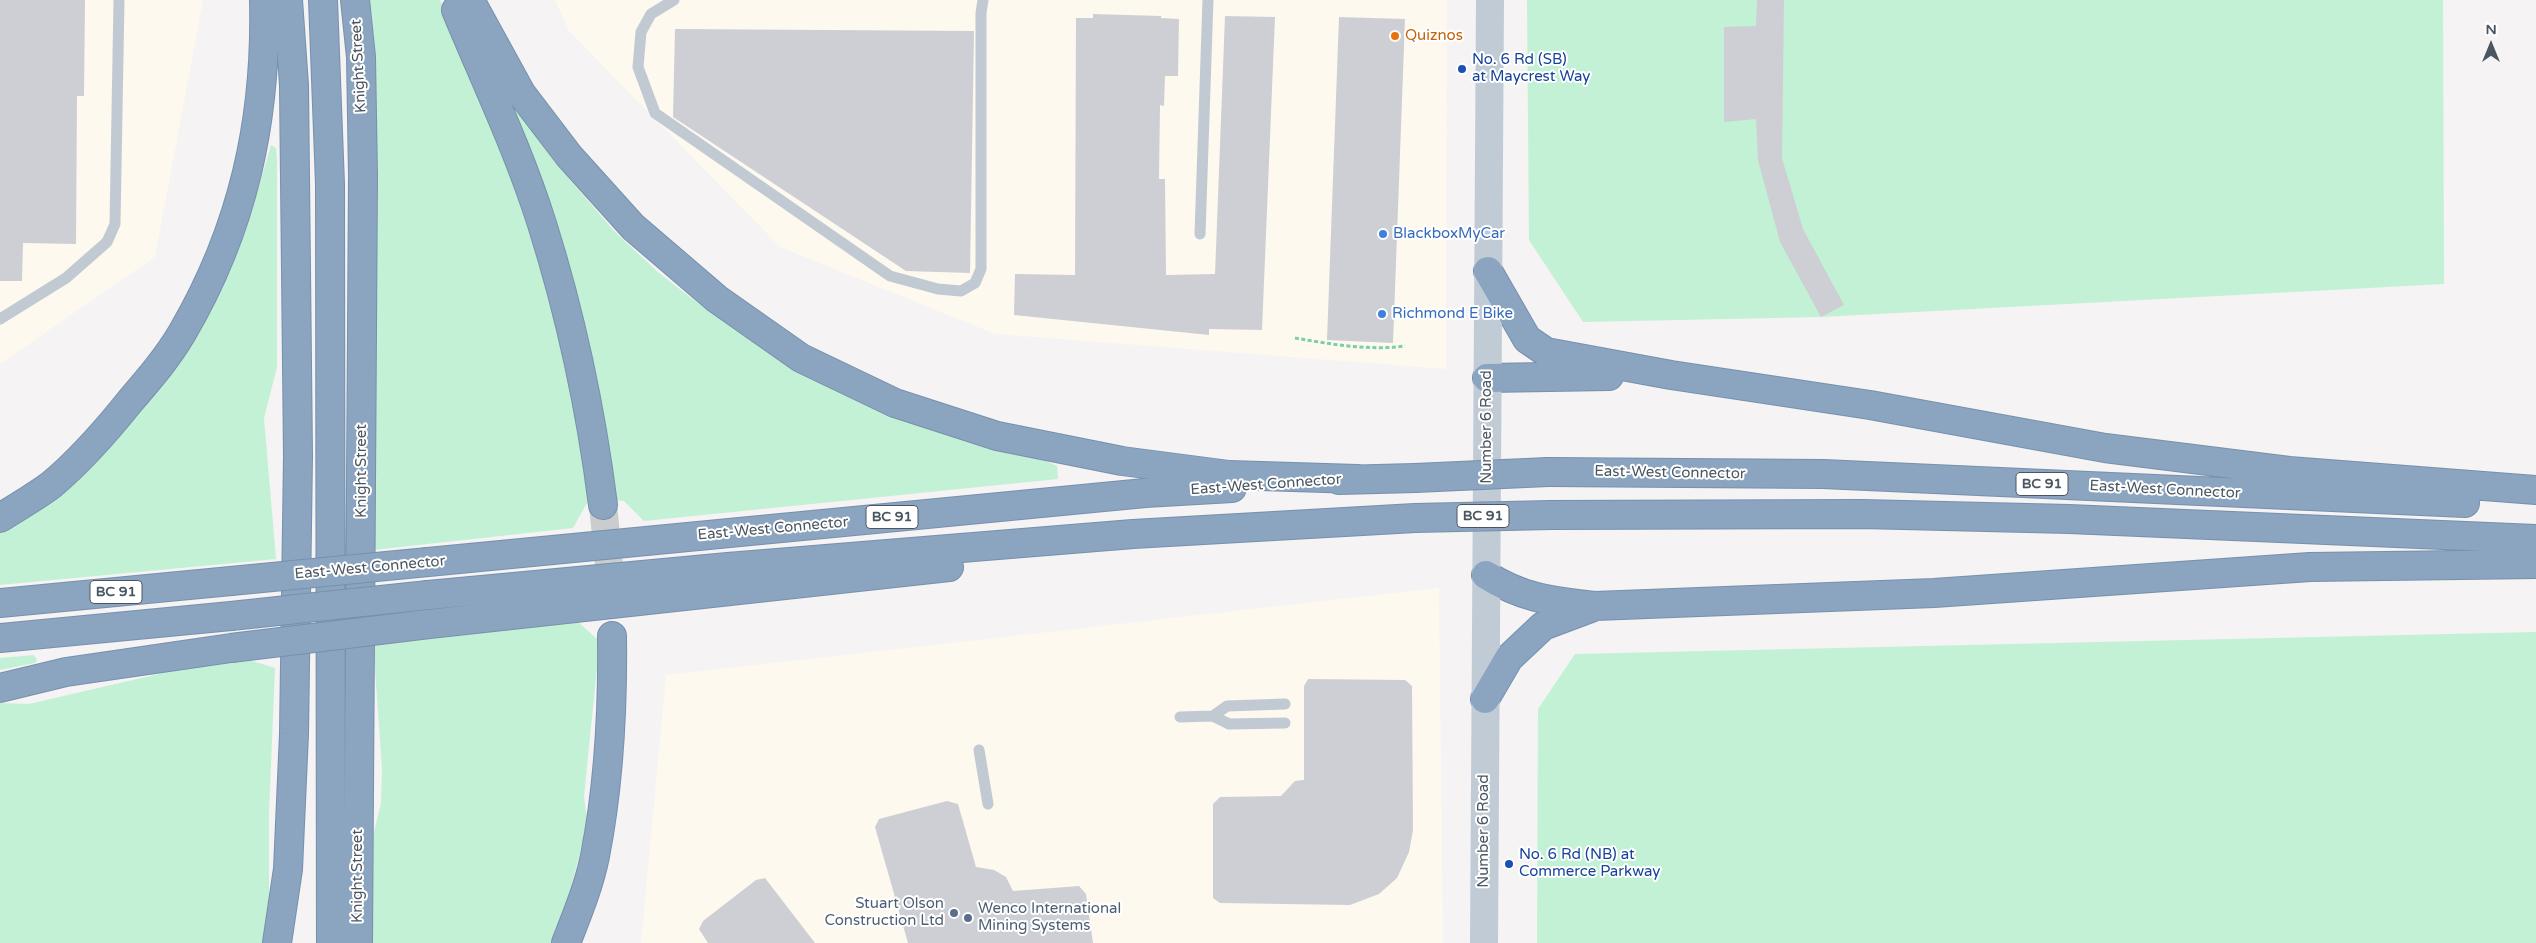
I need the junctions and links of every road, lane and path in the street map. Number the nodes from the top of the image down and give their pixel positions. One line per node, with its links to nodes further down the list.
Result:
1 (120, 0): 14 (lane)
2 (264, 0): 23 (highway)
3 (288, 0): 40 (highway)
4 (323, 0): 41 (highway, Knight Street)
5 (355, 0): 42 (highway, Knight Street)
6 (452, 0): 21 (highway)
7 (470, 0): 19 (highway)
8 (674, 0): 9 (lane)
9 (983, 0)
10 (1208, 0): 12 (lane)
11 (1490, 0): 13 (main road, Number 6 Road)
12 (1200, 234)
13 (1488, 271): 17 (highway); 18 (main road, Number 6 Road)
14 (0, 319)
15 (1295, 338): 16 (path)
16 (1405, 346)
17 (1671, 375): 18 (highway); 20 (highway)
18 (1487, 378): 27 (main road, Number 6 Road)
19 (1357, 479): 22 (highway, East-West Connector / BC 91, bridge); 28 (highway, East-West Connector / BC 91, bridge)
20 (2536, 490)
21 (603, 505)
22 (2536, 506)
23 (0, 518)
24 (1133, 534): 25 (highway, East-West Connector / BC 91, bridge); 31 (highway, East-West Connector / BC 91, bridge); 32 (highway, bridge)
25 (2536, 539)
26 (2536, 564): 29 (highway)
27 (1486, 575): 29 (highway); 33 (main road, Number 6 Road)
28 (0, 604)
29 (1595, 606): 33 (highway)
30 (612, 636): 43 (highway)
31 (0, 638)
32 (0, 688)
33 (1485, 700): 44 (main road, Number 6 Road)
34 (1285, 704): 35 (lane)
35 (1214, 716): 36 (lane); 37 (lane)
36 (1180, 718)
37 (1285, 723)
38 (979, 750): 39 (lane)
39 (988, 804)
40 (278, 943)
41 (330, 943)
42 (358, 943)
43 (566, 943)
44 (1484, 943)

